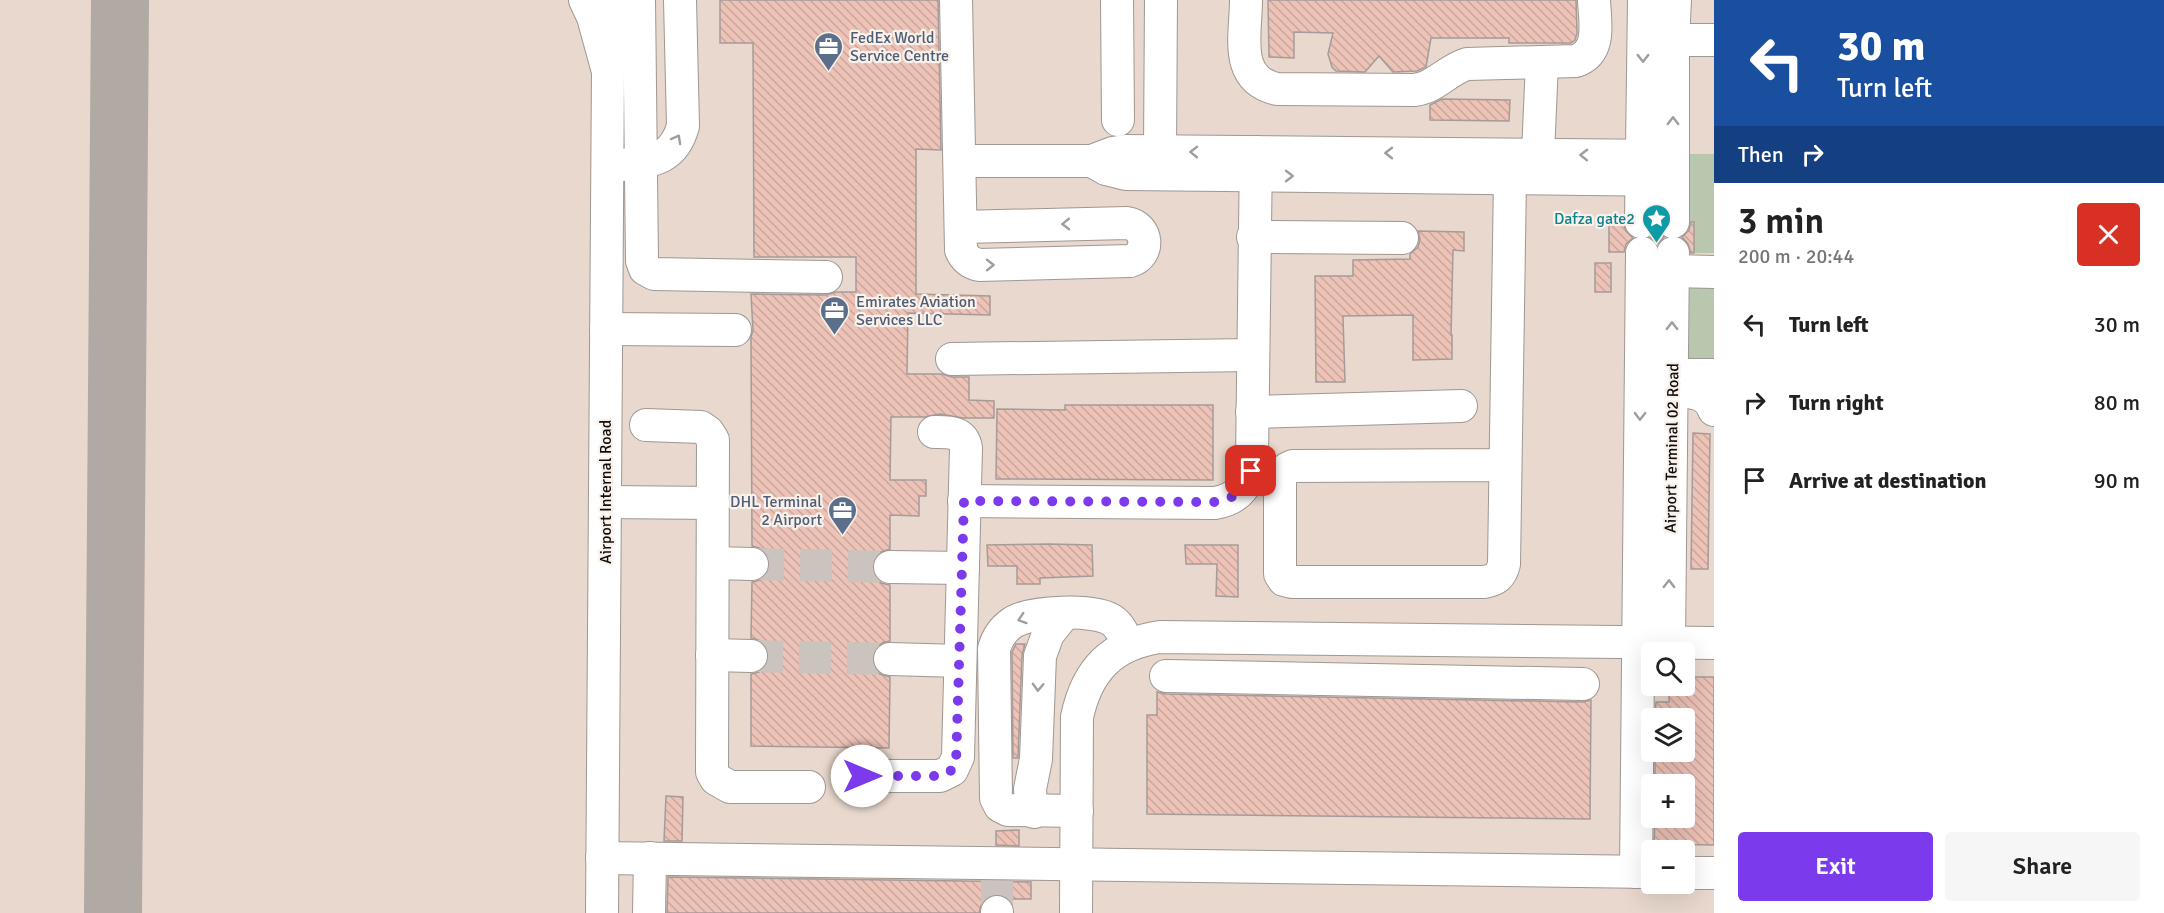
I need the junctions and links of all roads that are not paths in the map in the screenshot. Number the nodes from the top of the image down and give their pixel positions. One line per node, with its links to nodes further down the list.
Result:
1 (585, 0): 15 (street, Airport Internal Road)
2 (619, 0): 15 (street, Airport Internal Road)
3 (639, 0): 20 (street)
4 (680, 0): 20 (street, one-way to 4)
5 (957, 0): 19 (street)
6 (1117, 0): 16 (street)
7 (1161, 0): 17 (street)
8 (1246, 0): 14 (street)
9 (1594, 0): 14 (street)
10 (1644, 0): 24 (street, one-way to 24)
11 (1676, 0): 12 (street)
12 (1673, 40): 13 (street); 25 (street, one-way to 12)
13 (1714, 40)
14 (1542, 62): 18 (street)
15 (608, 71): 23 (street, Airport Internal Road)
16 (1118, 120)
17 (1160, 151): 21 (street, one-way to 17); 22 (street)
18 (1538, 154): 21 (street, one-way to 21); 24 (street, one-way to 18)
19 (960, 161): 22 (street); 30 (street)
20 (641, 163): 23 (street); 35 (street)
21 (1255, 164): 22 (street); 26 (street, one-way to 26); 31 (street)
22 (1102, 166): 29 (street)
23 (607, 167): 36 (street, Airport Internal Road)
24 (1642, 167): 25 (street); 26 (street); 27 (street)
25 (1673, 168): 28 (street)
26 (1510, 178): 48 (street)
27 (1641, 222)
28 (1672, 222)
29 (1114, 223): 30 (street, one-way to 30); 30 (street, one-way to 29)
30 (961, 227)
31 (1253, 237): 32 (street); 38 (street)
32 (1402, 238)
33 (1641, 253): 40 (street, Airport Terminal 02 Road)
34 (1714, 272): 42 (street, Airport Terminal 02 Road, one-way to 34)
35 (826, 277)
36 (606, 328): 37 (street); 50 (street, Airport Internal Road)
37 (735, 330)
38 (1253, 355): 39 (street); 45 (street)
39 (952, 359)
40 (1640, 375): 42 (street); 59 (street, Airport Terminal 02 Road, one-way to 59)
41 (1714, 375): 42 (street)
42 (1672, 383): 44 (street); 61 (street, Airport Terminal 02 Road, one-way to 42)
43 (1461, 406): 45 (street)
44 (1714, 410)
45 (1252, 412): 49 (street)
46 (646, 425): 51 (street)
47 (934, 432): 49 (street)
48 (1505, 465): 48 (street)
49 (964, 501): 55 (street)
50 (605, 502): 51 (street); 78 (street, Airport Internal Road)
51 (713, 503): 52 (street)
52 (713, 562): 53 (street); 65 (street)
53 (752, 564)
54 (890, 567): 55 (street)
55 (963, 568): 68 (street)
56 (1064, 614): 64 (street); 76 (street, one-way to 76); 76 (street, one-way to 76)
57 (1261, 638): 58 (street); 64 (street); 70 (street)
58 (1487, 641): 59 (street); 71 (street)
59 (1636, 642): 60 (street); 77 (street, Airport Terminal 02 Road)
60 (1641, 642)
61 (1669, 642)
62 (1695, 643): 63 (street)
63 (1714, 644)
64 (1128, 645): 75 (street)
65 (712, 655): 66 (street); 74 (street)
66 (751, 656)
67 (890, 659): 68 (street)
68 (960, 661): 73 (street)
69 (1167, 676): 70 (street)
70 (1260, 677): 71 (street)
71 (1487, 682): 72 (street)
72 (1583, 684)
73 (862, 776)
74 (809, 788)
75 (1077, 811): 76 (street); 80 (street)
76 (1034, 812)
77 (1643, 840)
78 (603, 858): 79 (street); 84 (street, Airport Internal Road)
79 (650, 858): 80 (street); 85 (street)
80 (1077, 864): 81 (street); 86 (street)
81 (1641, 872)
82 (1695, 873): 83 (street)
83 (1714, 873)
84 (602, 913)
85 (649, 913)
86 (1076, 913)

